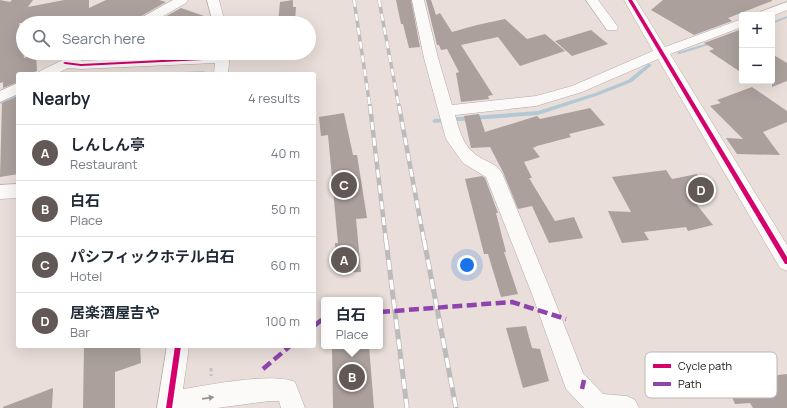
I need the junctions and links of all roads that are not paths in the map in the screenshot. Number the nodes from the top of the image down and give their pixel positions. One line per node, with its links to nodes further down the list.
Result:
1 (182, 0): 9 (street)
2 (213, 0): 10 (street)
3 (418, 0): 22 (street)
4 (592, 0): 13 (street)
5 (630, 0): 14 (street)
6 (787, 6): 7 (street)
7 (772, 12)
8 (775, 15): 11 (street)
9 (154, 16)
10 (217, 16)
11 (787, 18)
12 (739, 24): 14 (street)
13 (612, 27)
14 (660, 53): 22 (street); 25 (street)
15 (81, 60): 17 (street)
16 (223, 60): 19 (street)
17 (65, 68): 18 (street)
18 (52, 72)
19 (222, 72)
20 (16, 89): 21 (street)
21 (0, 97)
22 (448, 118): 29 (street)
23 (16, 191): 24 (street)
24 (0, 192)
25 (787, 262)
26 (178, 348): 27 (street)
27 (169, 406): 28 (street, one-way to 28)
28 (293, 408)
29 (627, 408)

